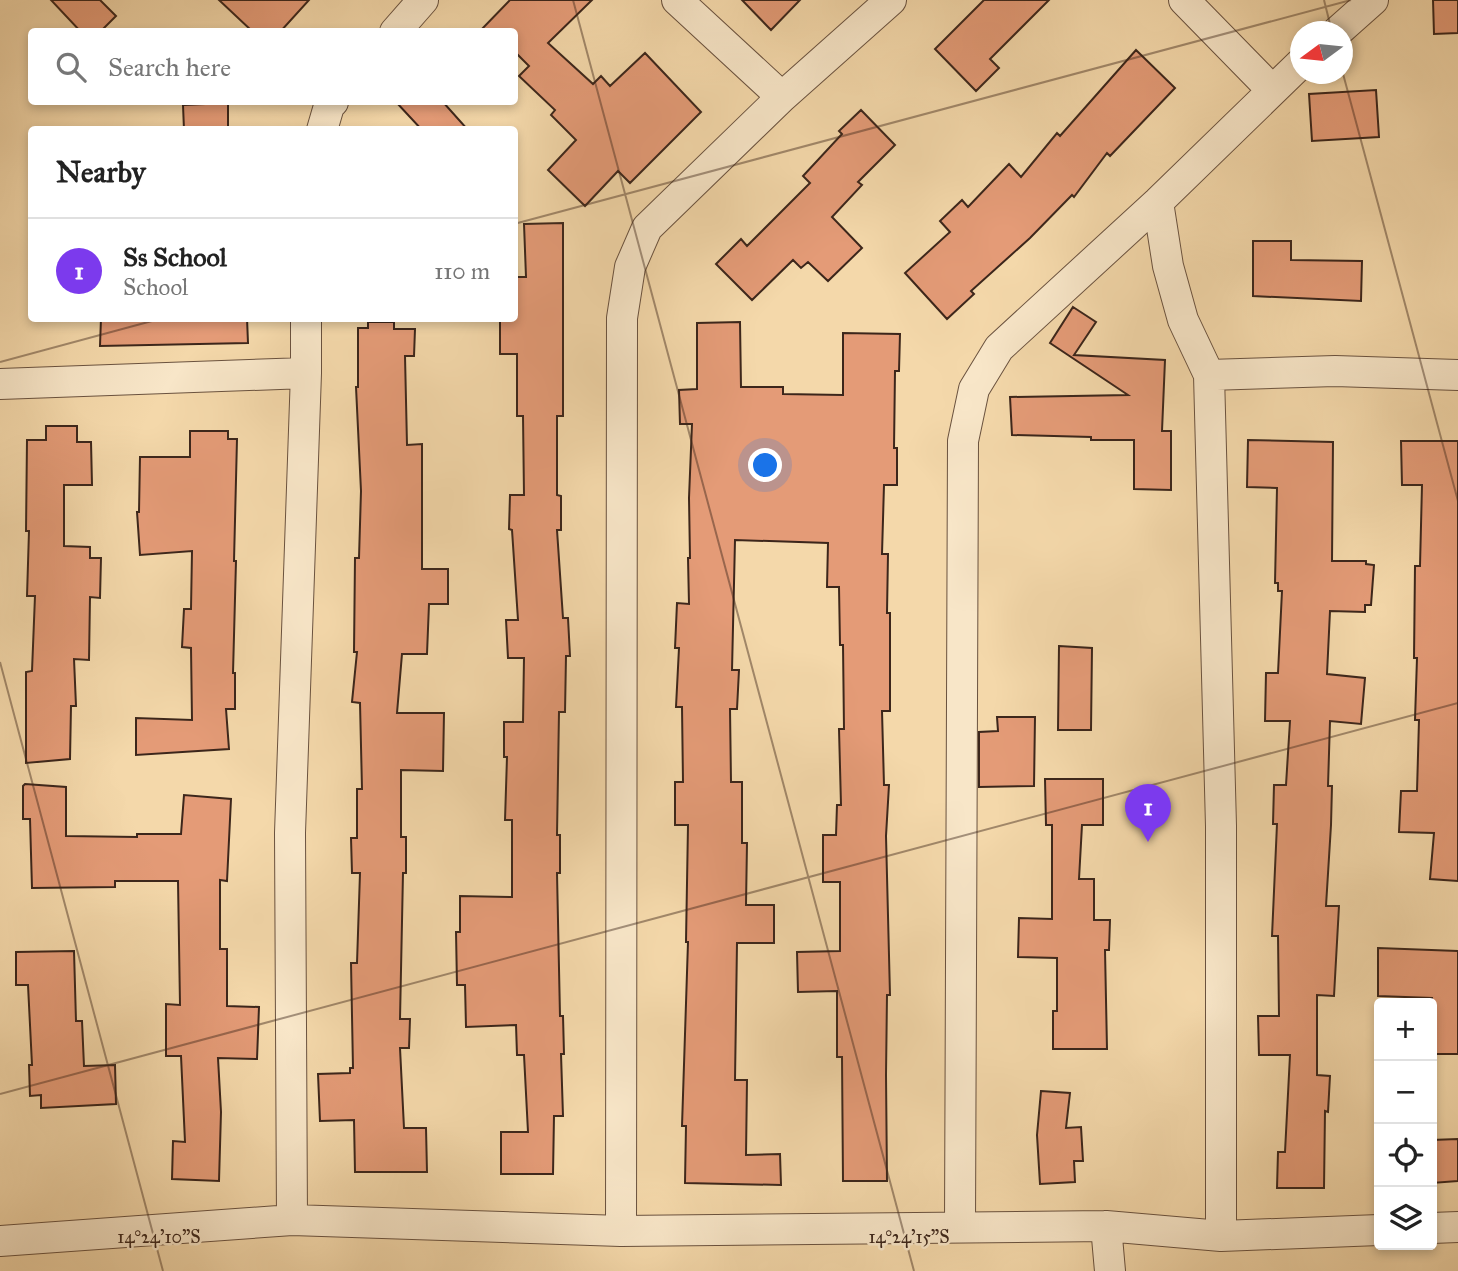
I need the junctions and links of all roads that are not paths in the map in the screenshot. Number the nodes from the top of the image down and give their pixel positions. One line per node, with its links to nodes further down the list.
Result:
1 (423, 0): 7 (street)
2 (677, 0): 10 (street)
3 (891, 0): 10 (street)
4 (1184, 0): 9 (street)
5 (1373, 0): 6 (street)
6 (1350, 21)
7 (398, 28)
8 (1290, 74): 9 (street)
9 (1272, 90): 13 (street)
10 (782, 97): 25 (street)
11 (330, 105): 12 (street)
12 (323, 126)
13 (1158, 202): 16 (street); 20 (street)
14 (306, 322): 15 (street)
15 (306, 373): 18 (street); 19 (street)
16 (1209, 375): 17 (street); 26 (street)
17 (1458, 375)
18 (0, 384)
19 (292, 1220): 25 (street); 27 (street)
20 (960, 1226): 21 (street); 25 (street)
21 (1106, 1226): 26 (street); 28 (street)
22 (1458, 1227): 23 (street)
23 (1437, 1228)
24 (1374, 1230): 26 (street)
25 (621, 1231)
26 (1221, 1236)
27 (0, 1241)
28 (1110, 1271)

